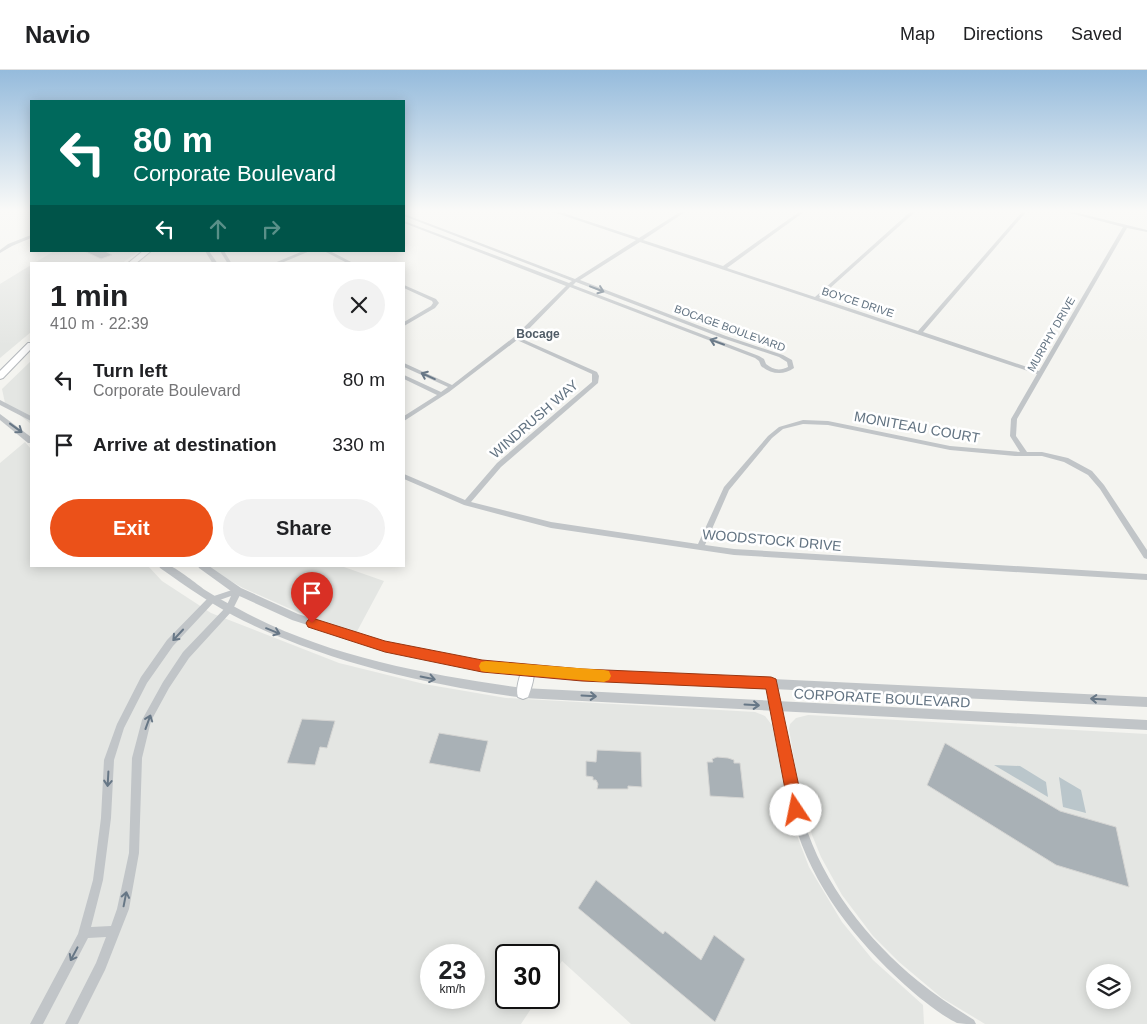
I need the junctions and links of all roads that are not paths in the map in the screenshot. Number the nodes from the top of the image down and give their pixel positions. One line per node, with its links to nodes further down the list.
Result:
1 (294, 257): 11 (street)
2 (338, 257): 12 (street)
3 (495, 257): 15 (street, BOCAGE BOULEVARD)
4 (512, 257): 14 (street, BOCAGE BOULEVARD)
5 (612, 257): 14 (street)
6 (690, 257): 13 (street, BOYCE DRIVE)
7 (740, 257): 13 (street)
8 (862, 257): 17 (street)
9 (985, 257): 19 (street)
10 (1108, 257): 23 (street, MURPHY DRIVE)
11 (279, 262)
12 (350, 262)
13 (724, 268): 17 (street, BOYCE DRIVE)
14 (576, 281): 15 (street); 15 (street, BOCAGE BOULEVARD, one-way to 15)
15 (570, 285): 20 (street)
16 (405, 286): 18 (street)
17 (816, 298): 19 (street, BOYCE DRIVE)
18 (405, 323)
19 (919, 333): 23 (street, BOYCE DRIVE)
20 (516, 338): 26 (street); 35 (street, WINDRUSH WAY)
21 (30, 346): 24 (main road)
22 (405, 365): 26 (street, one-way to 22)
23 (1040, 373): 33 (street, MURPHY DRIVE)
24 (0, 376)
25 (405, 377): 27 (street)
26 (452, 386): 27 (street)
27 (442, 394): 31 (street)
28 (0, 402): 30 (street)
29 (0, 416): 32 (street, one-way to 32)
30 (30, 419)
31 (405, 419)
32 (30, 439)
33 (1025, 454): 36 (street, MONITEAU COURT); 37 (street, MONITEAU COURT)
34 (405, 476): 35 (street, WOODSTOCK DRIVE)
35 (466, 503): 36 (street, WOODSTOCK DRIVE)
36 (700, 547): 40 (street, WOODSTOCK DRIVE)
37 (1147, 556)
38 (164, 567): 42 (street, CORPORATE BOULEVARD)
39 (203, 567): 41 (street, CORPORATE BOULEVARD)
40 (1147, 577)
41 (238, 591): 42 (street); 43 (street); 44 (street, CORPORATE BOULEVARD)
42 (211, 600): 43 (street, CORPORATE BOULEVARD); 51 (street, one-way to 51)
43 (229, 610): 46 (street, CORPORATE BOULEVARD, one-way to 46); 50 (street, one-way to 43)
44 (528, 670): 45 (street, CORPORATE BOULEVARD); 46 (main road)
45 (771, 684): 47 (street, CORPORATE BOULEVARD, one-way to 45); 48 (street)
46 (523, 693): 48 (street, CORPORATE BOULEVARD, one-way to 48)
47 (1147, 702)
48 (777, 706): 49 (street, CORPORATE BOULEVARD); 54 (street)
49 (1147, 725)
50 (114, 931): 51 (street); 53 (street)
51 (84, 932): 52 (street, one-way to 52)
52 (36, 1024)
53 (71, 1024)
54 (970, 1024)

